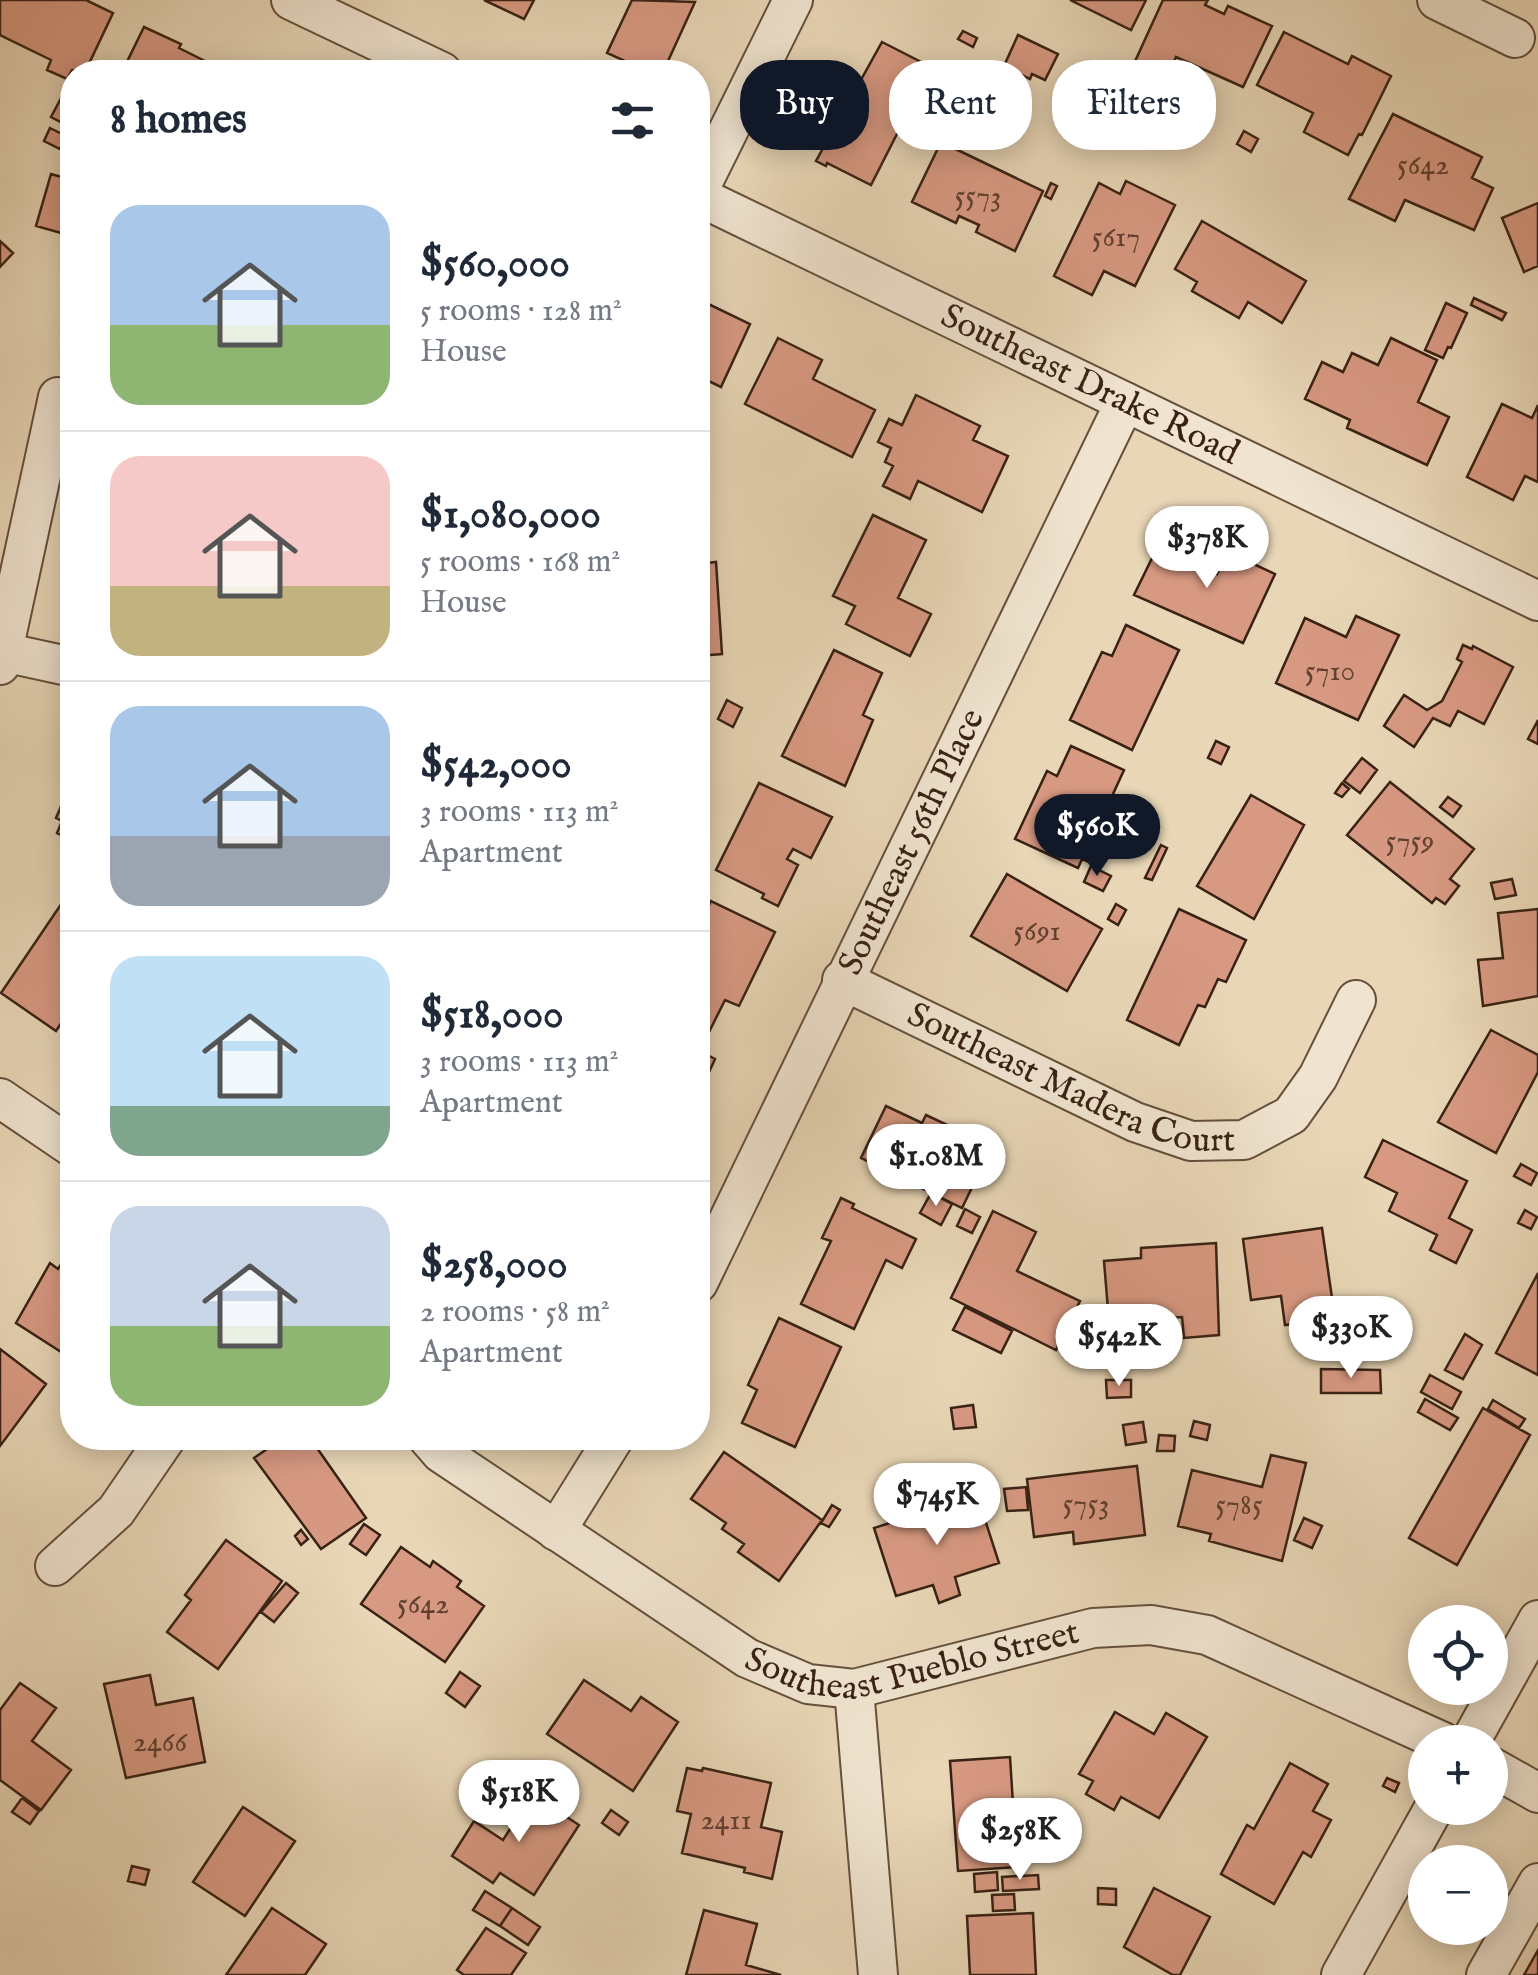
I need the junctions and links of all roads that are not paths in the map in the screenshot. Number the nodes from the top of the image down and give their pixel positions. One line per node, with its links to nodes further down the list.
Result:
1 (292, 0): 5 (street)
2 (794, 0): 6 (street)
3 (1438, 0): 4 (street)
4 (1515, 38)
5 (417, 60)
6 (710, 170)
7 (710, 200): 9 (street, Southeast Drake Road)
8 (58, 397): 11 (street)
9 (1125, 402): 10 (street, Southeast Drake Road); 13 (street, Southeast 56th Place)
10 (1538, 601)
11 (1, 659): 12 (street)
12 (60, 666)
13 (842, 980): 14 (street, Southeast Madera Court); 17 (street, Southeast 56th Place)
14 (1356, 1000)
15 (0, 1098): 16 (street)
16 (60, 1139)
17 (710, 1258)
18 (158, 1450): 22 (street)
19 (438, 1450): 21 (street, Southeast Pueblo Street)
20 (607, 1450): 21 (street)
21 (556, 1531): 24 (street, Southeast Pueblo Street)
22 (55, 1566)
23 (1538, 1620): 25 (street)
24 (854, 1689): 26 (street, Southeast Pueblo Street); 31 (street)
25 (1479, 1725)
26 (1408, 1726)
27 (1508, 1776): 28 (street)
28 (1538, 1793)
29 (1425, 1825): 32 (street)
30 (1538, 1882): 33 (street)
31 (878, 1975)
32 (1341, 1975)
33 (1486, 1975)

